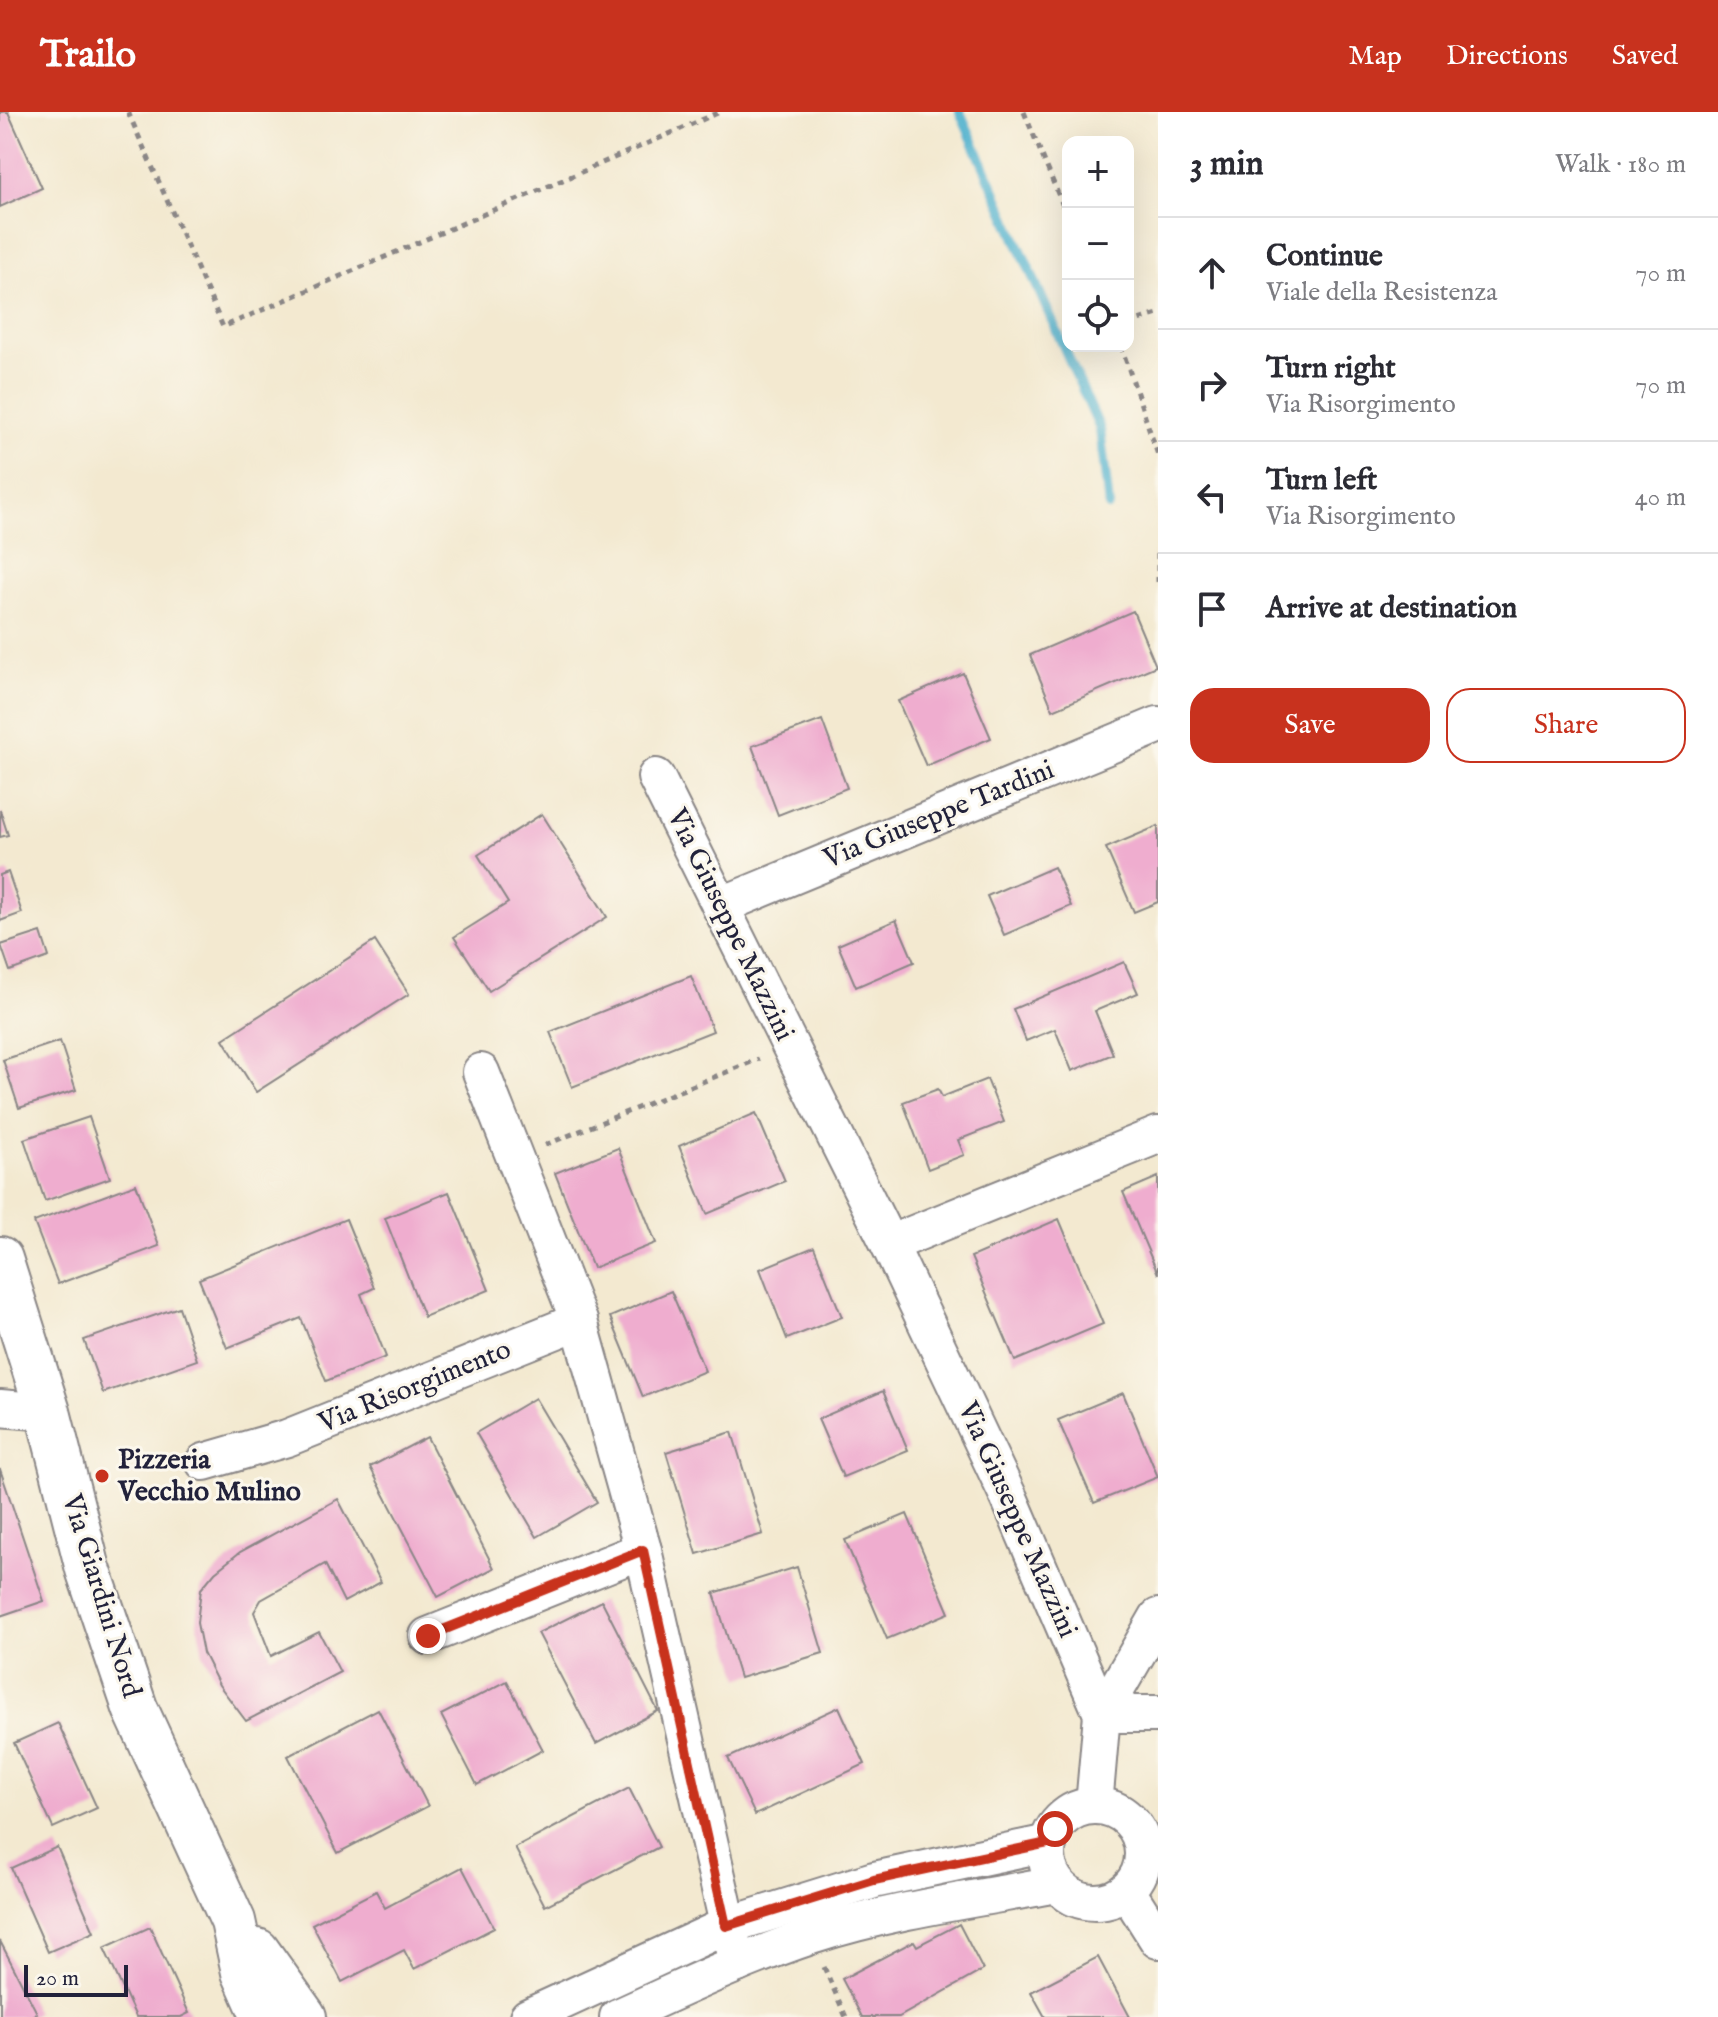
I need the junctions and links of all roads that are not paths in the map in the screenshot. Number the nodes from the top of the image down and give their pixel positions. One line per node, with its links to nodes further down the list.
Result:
1 (1158, 725): 3 (street, Via Giuseppe Tardini)
2 (656, 777): 3 (street, Via Giuseppe Mazzini)
3 (720, 906): 6 (street, Via Giuseppe Mazzini)
4 (481, 1072): 8 (street)
5 (1158, 1135): 6 (street)
6 (889, 1244): 15 (street, Via Giuseppe Mazzini)
7 (0, 1259): 10 (main road, Via Giardini Nord)
8 (579, 1321): 11 (street, Via Risorgimento); 12 (street)
9 (0, 1408): 10 (street)
10 (48, 1412): 21 (main road, Via Giardini Nord)
11 (204, 1462)
12 (643, 1550): 14 (street); 22 (street)
13 (1158, 1617): 15 (street)
14 (428, 1636)
15 (1102, 1714): 16 (street); 17 (street, Via Giuseppe Mazzini)
16 (1158, 1714)
17 (1094, 1806): 18 (street); 20 (street)
18 (1048, 1843): 19 (street); 22 (street)
19 (1057, 1884): 20 (street); 24 (street)
20 (1127, 1891): 23 (street)
21 (233, 1921): 25 (main road, Via Giardini Nord); 26 (main road, Via Giardini Nord)
22 (726, 1926): 24 (street); 27 (street)
23 (1158, 1940)
24 (737, 1964): 28 (street)
25 (264, 2017)
26 (304, 2017)
27 (528, 2017)
28 (618, 2017)

